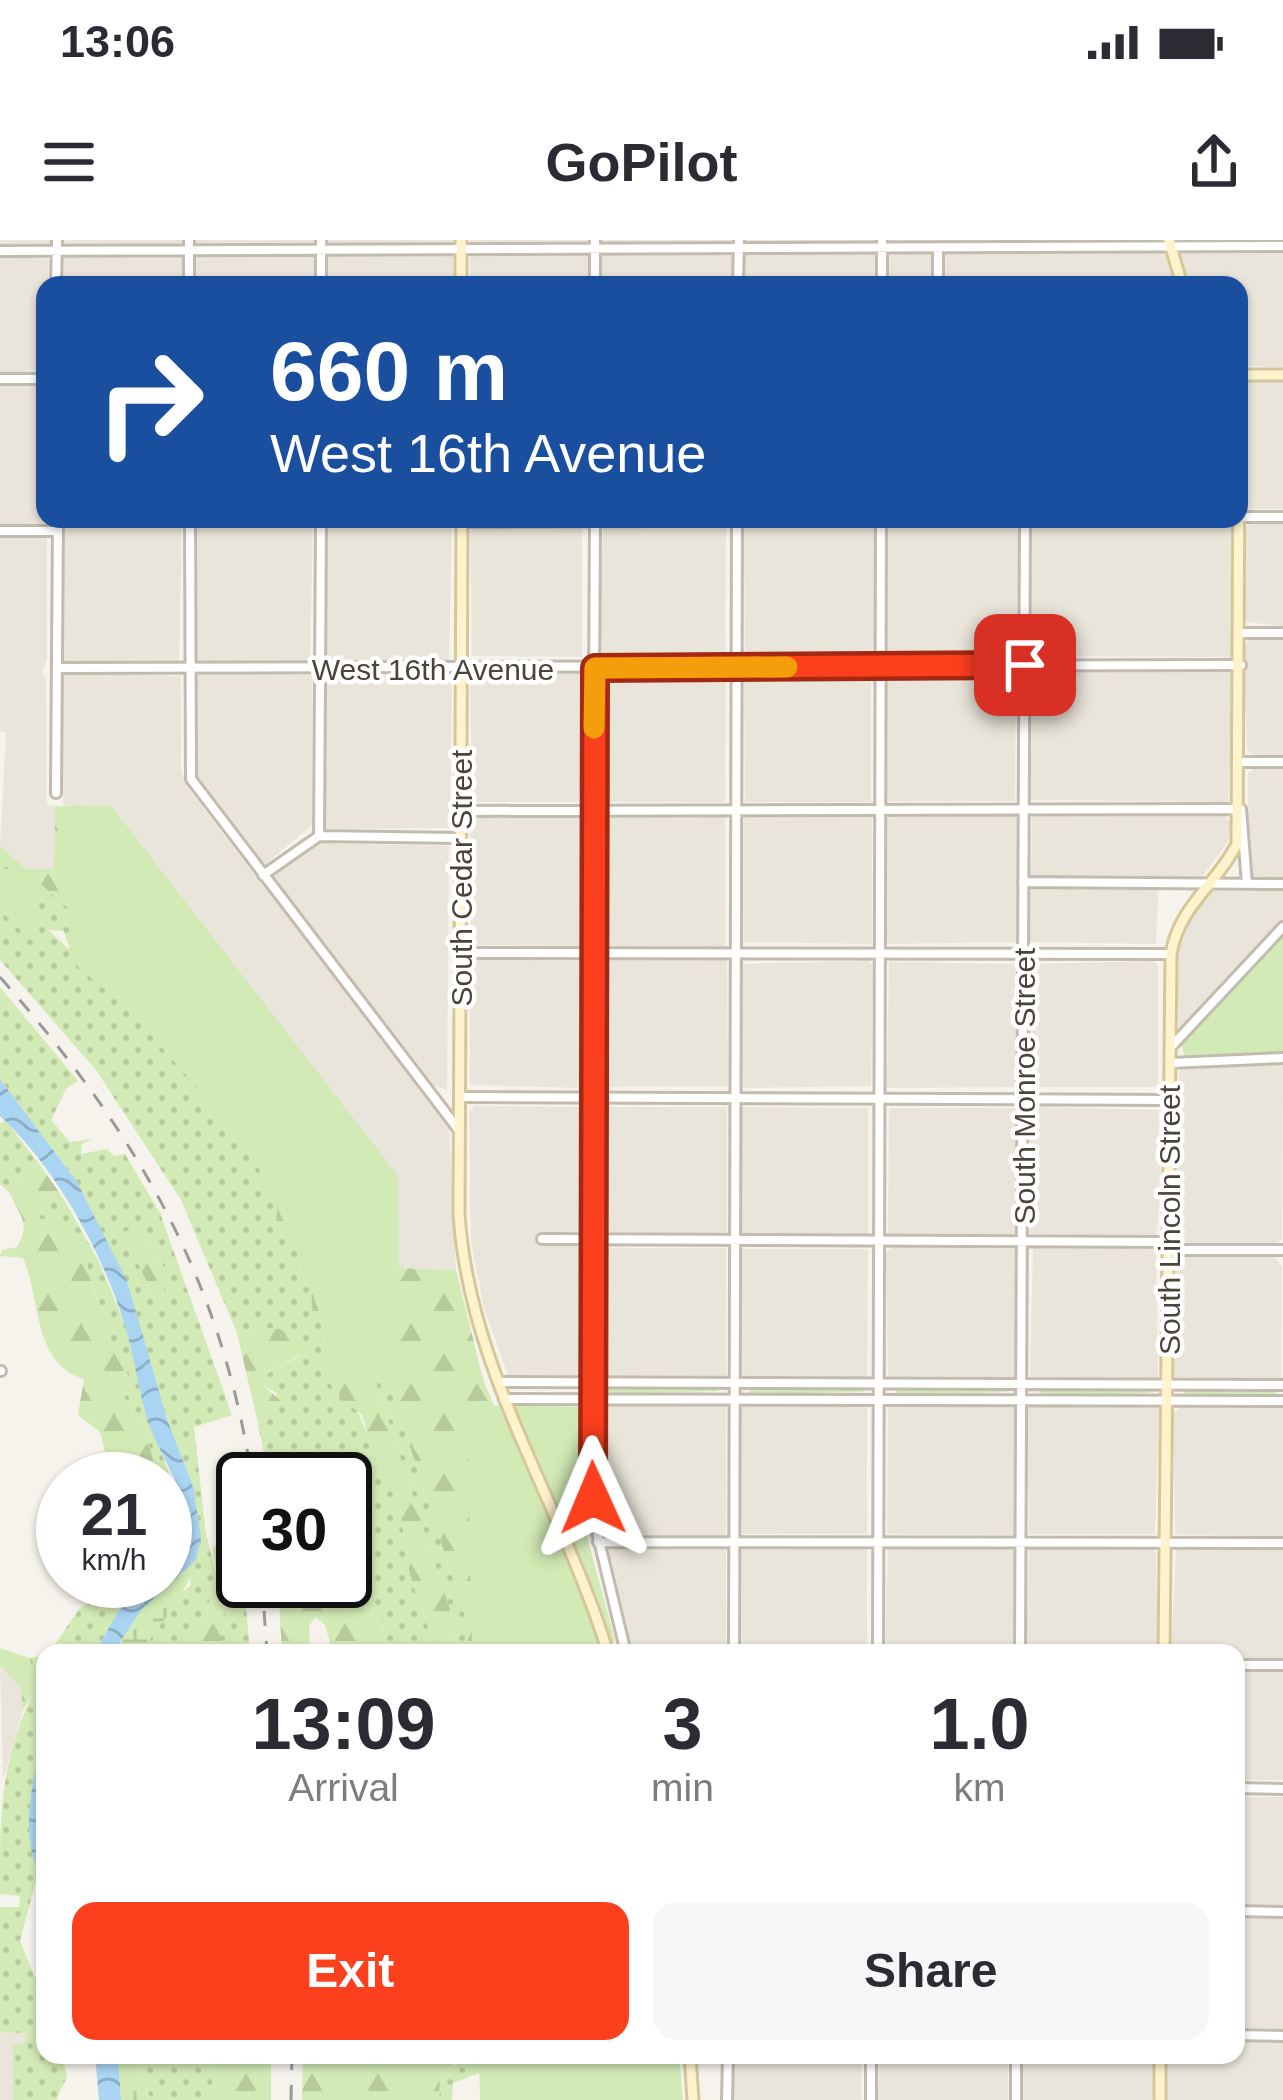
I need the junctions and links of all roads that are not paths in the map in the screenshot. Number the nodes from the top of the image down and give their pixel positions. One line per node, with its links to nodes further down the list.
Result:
1 (1170, 243): 9 (street); 10 (street); 20 (street)
2 (739, 244): 3 (street); 8 (street); 17 (street)
3 (882, 244): 10 (street); 18 (street)
4 (57, 245): 5 (street); 11 (street); 12 (street)
5 (189, 245): 6 (street); 13 (street)
6 (321, 245): 7 (street); 14 (street)
7 (461, 245): 8 (street); 15 (street)
8 (595, 245): 16 (street)
9 (1283, 246)
10 (938, 248): 19 (street)
11 (0, 251)
12 (56, 276)
13 (189, 276)
14 (321, 276)
15 (461, 276)
16 (595, 276)
17 (738, 276)
18 (882, 276)
19 (938, 276)
20 (1179, 276)
21 (1248, 375): 22 (street)
22 (1283, 375)
23 (0, 379): 24 (street)
24 (36, 379)
25 (1248, 517): 26 (street)
26 (1283, 517)
27 (190, 528): 47 (street)
28 (321, 528): 46 (street)
29 (462, 528): 44 (street, South Cedar Street)
30 (595, 528): 45 (street)
31 (737, 528): 42 (street)
32 (880, 528): 41 (street)
33 (1025, 528): 39 (street, South Monroe Street)
34 (1240, 528): 37 (street, South Lincoln Street)
35 (0, 531): 36 (street)
36 (58, 531): 43 (street)
37 (1241, 633): 38 (street); 40 (street, South Lincoln Street)
38 (1283, 633)
39 (1025, 665): 40 (street, West 16th Avenue); 41 (street, West 16th Avenue); 52 (street, South Monroe Street)
40 (1241, 665): 48 (street, South Lincoln Street)
41 (880, 666): 42 (street, West 16th Avenue); 51 (street)
42 (738, 667): 45 (street, West 16th Avenue); 54 (street)
43 (57, 668): 47 (street, West 16th Avenue); 50 (street)
44 (461, 668): 45 (street, West 16th Avenue); 46 (street, West 16th Avenue); 55 (street, South Cedar Street)
45 (595, 668): 56 (street)
46 (321, 669): 47 (street, West 16th Avenue); 57 (street)
47 (190, 670): 59 (street)
48 (1241, 762): 49 (street); 53 (street, South Lincoln Street)
49 (1283, 762)
50 (56, 793)
51 (880, 808): 52 (street); 54 (street); 66 (street)
52 (1023, 808): 53 (street); 60 (street, South Monroe Street)
53 (1240, 809): 61 (street, South Lincoln Street); 62 (street, South Lincoln Street)
54 (738, 810): 56 (street); 69 (street)
55 (461, 811): 56 (street); 58 (street, South Cedar Street)
56 (592, 811): 68 (street)
57 (319, 836): 58 (street); 59 (street)
58 (460, 838): 65 (street, South Cedar Street)
59 (263, 874): 80 (street)
60 (1023, 882): 61 (street); 70 (street, South Monroe Street)
61 (1208, 882): 62 (street); 67 (street, South Lincoln Street)
62 (1246, 884): 63 (street)
63 (1283, 884)
64 (1283, 927): 71 (street)
65 (461, 953): 68 (street); 74 (street, South Cedar Street)
66 (879, 954): 69 (street); 70 (street); 75 (street)
67 (1171, 954): 70 (street); 71 (street, South Lincoln Street)
68 (592, 955): 69 (street); 76 (street)
69 (737, 955): 77 (street)
70 (1023, 955): 78 (street, South Monroe Street)
71 (1170, 1048): 73 (street, South Lincoln Street)
72 (1283, 1058): 73 (street)
73 (1170, 1063): 79 (street, South Lincoln Street)
74 (461, 1097): 76 (street); 80 (street, South Cedar Street)
75 (879, 1097): 77 (street); 78 (street); 83 (street)
76 (592, 1098): 77 (street); 82 (street)
77 (736, 1098): 84 (street)
78 (1025, 1099): 79 (street); 85 (street, South Monroe Street)
79 (1170, 1100): 86 (street, South Lincoln Street)
80 (460, 1131): 88 (street, South Cedar Street)
81 (542, 1239): 82 (street)
82 (590, 1242): 84 (street); 89 (street)
83 (881, 1243): 84 (street); 85 (street); 91 (street)
84 (736, 1244): 90 (street)
85 (1024, 1244): 86 (street); 92 (street, South Monroe Street)
86 (1168, 1246): 87 (street); 93 (street, South Lincoln Street)
87 (1283, 1250)
88 (499, 1382): 89 (street); 95 (street, South Cedar Street)
89 (590, 1382): 90 (street); 96 (street)
90 (735, 1383): 91 (street); 97 (street)
91 (878, 1383): 92 (street); 98 (street)
92 (1024, 1384): 93 (street); 99 (street, South Monroe Street)
93 (1168, 1385): 94 (street); 100 (street, South Lincoln Street)
94 (1283, 1385)
95 (504, 1399): 96 (street); 108 (street, South Cedar Street)
96 (590, 1400): 97 (street); 105 (street)
97 (735, 1400): 98 (street); 102 (street)
98 (879, 1401): 99 (street); 103 (street)
99 (1024, 1401): 100 (street); 104 (street, South Monroe Street)
100 (1168, 1401): 101 (street); 106 (street, South Lincoln Street)
101 (1283, 1401)
102 (735, 1541): 103 (street); 105 (street); 110 (street)
103 (879, 1541): 104 (street); 111 (street)
104 (1023, 1541): 106 (street); 112 (street, South Monroe Street)
105 (598, 1542): 109 (street)
106 (1166, 1542): 107 (street); 113 (street, South Lincoln Street)
107 (1283, 1543)
108 (604, 1644)
109 (624, 1644)
110 (734, 1644)
111 (878, 1644)
112 (1020, 1644)
113 (1164, 1644)
114 (1245, 1665): 115 (street)
115 (1283, 1665)
116 (1245, 1788): 117 (street)
117 (1283, 1789)
118 (1245, 1911): 119 (street)
119 (1283, 1912)
120 (1245, 2035): 121 (street)
121 (1283, 2036)
122 (691, 2064): 127 (street)
123 (728, 2064): 128 (street)
124 (872, 2064): 129 (street)
125 (1016, 2064): 130 (street)
126 (1160, 2064): 131 (street)
127 (693, 2100)
128 (728, 2100)
129 (872, 2100)
130 (1016, 2100)
131 (1160, 2100)

